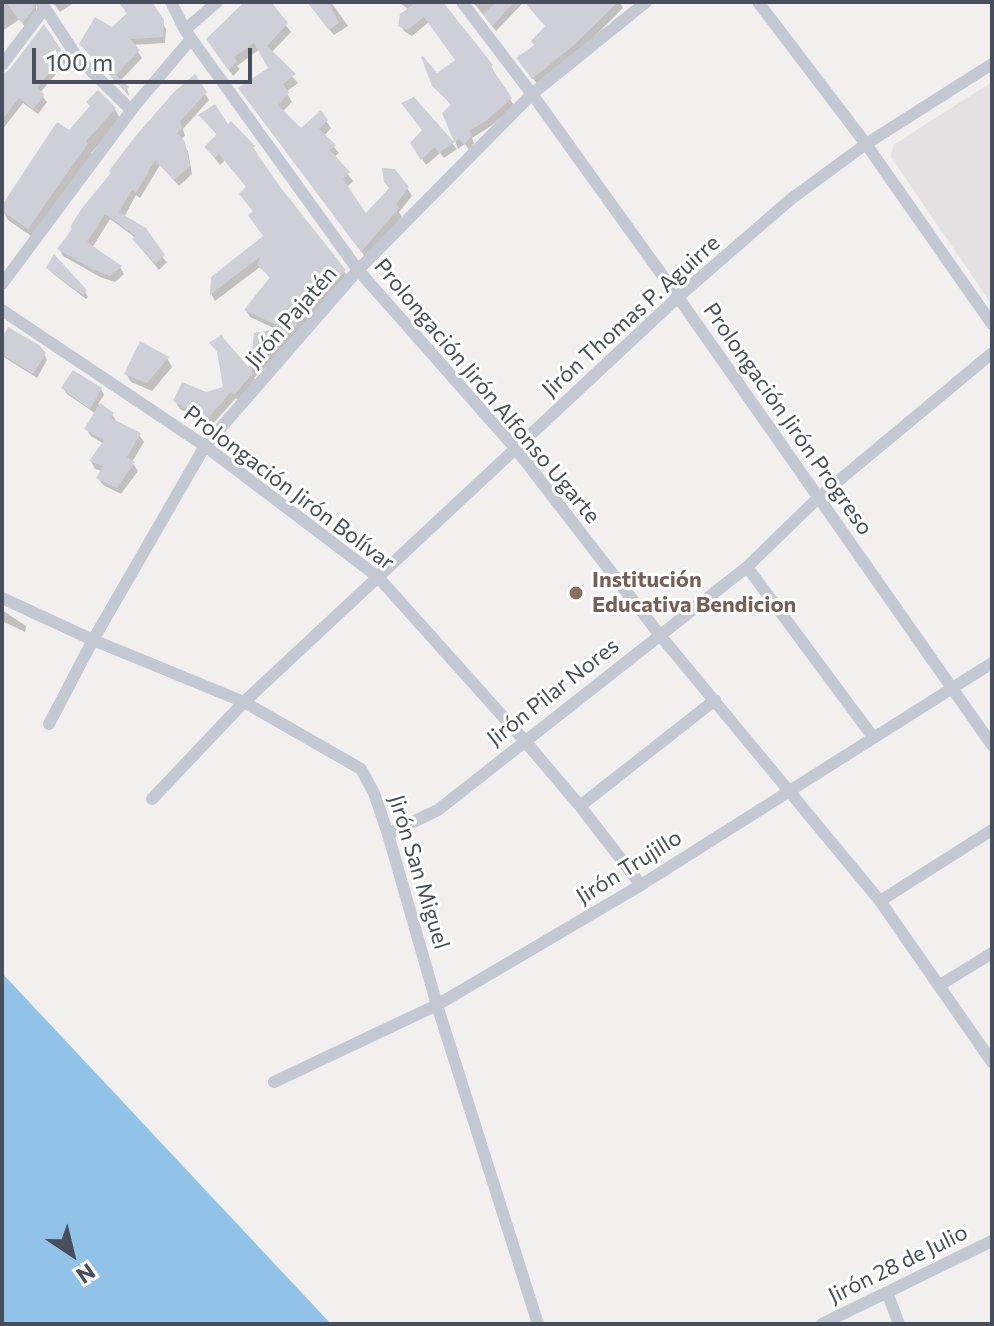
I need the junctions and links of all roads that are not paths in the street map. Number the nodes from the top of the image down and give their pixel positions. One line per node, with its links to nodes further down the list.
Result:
1 (171, 2): 7 (street, Prolongación Jirón Alfonso Ugarte)
2 (217, 2): 7 (street)
3 (462, 2): 10 (street, Prolongación Jirón Progreso)
4 (646, 2): 10 (street, Jirón Pajatén)
5 (758, 2): 12 (street)
6 (43, 5): 9 (street); 11 (street)
7 (188, 34): 11 (street); 13 (street, Prolongación Jirón Alfonso Ugarte)
8 (992, 64): 12 (street, Jirón Thomas P. Aguirre)
9 (2, 65)
10 (532, 94): 13 (street, Jirón Pajatén); 15 (street, Prolongación Jirón Progreso)
11 (131, 110): 14 (street)
12 (866, 144): 15 (street, Jirón Thomas P. Aguirre); 17 (street)
13 (358, 270): 19 (street, Jirón Pajatén); 20 (street, Prolongación Jirón Alfonso Ugarte)
14 (2, 284)
15 (678, 297): 20 (street, Jirón Thomas P. Aguirre); 21 (street, Prolongación Jirón Progreso)
16 (2, 310): 19 (street, Prolongación Jirón Bolívar)
17 (992, 324)
18 (992, 353): 21 (street, Jirón Pilar Nores)
19 (205, 446): 23 (street, Prolongación Jirón Bolívar); 26 (street, Jirón Pajatén)
20 (516, 449): 23 (street, Jirón Thomas P. Aguirre); 25 (street, Prolongación Jirón Alfonso Ugarte)
21 (819, 497): 22 (street, Jirón Pilar Nores); 28 (street, Prolongación Jirón Progreso)
22 (747, 567): 25 (street, Jirón Pilar Nores); 32 (street)
23 (378, 577): 30 (street, Jirón Thomas P. Aguirre); 33 (street, Prolongación Jirón Bolívar)
24 (2, 598): 26 (street, Jirón San Miguel)
25 (659, 634): 29 (street, Prolongación Jirón Alfonso Ugarte); 33 (street, Jirón Pilar Nores)
26 (93, 640): 30 (street, Jirón San Miguel); 31 (street, Jirón Pajatén)
27 (992, 663): 28 (street, Jirón Trujillo)
28 (952, 686): 32 (street, Jirón Trujillo); 34 (street, Prolongación Jirón Progreso)
29 (715, 700): 35 (street, Prolongación Jirón Alfonso Ugarte); 37 (street)
30 (244, 702): 36 (street, Jirón Thomas P. Aguirre); 39 (street, Jirón San Miguel)
31 (49, 724)
32 (873, 737): 35 (street, Jirón Trujillo)
33 (524, 740): 37 (street, Prolongación Jirón Bolívar); 39 (street, Jirón Pilar Nores)
34 (992, 745)
35 (789, 789): 40 (street, Jirón Trujillo); 41 (street, Prolongación Jirón Alfonso Ugarte)
36 (152, 799)
37 (580, 806): 40 (street, Prolongación Jirón Bolívar)
38 (992, 830): 41 (street)
39 (388, 834): 44 (street, Jirón San Miguel)
40 (641, 885): 44 (street, Jirón Trujillo)
41 (880, 901): 43 (street, Prolongación Jirón Alfonso Ugarte)
42 (992, 953): 43 (street)
43 (940, 985): 45 (street, Prolongación Jirón Alfonso Ugarte)
44 (437, 1005): 46 (street, Jirón Trujillo); 49 (street, Jirón San Miguel)
45 (992, 1062)
46 (274, 1082)
47 (992, 1241): 48 (street, Jirón 28 de Julio)
48 (887, 1292): 50 (street, Jirón 28 de Julio); 51 (street)
49 (538, 1324)
50 (822, 1324)
51 (899, 1324)

